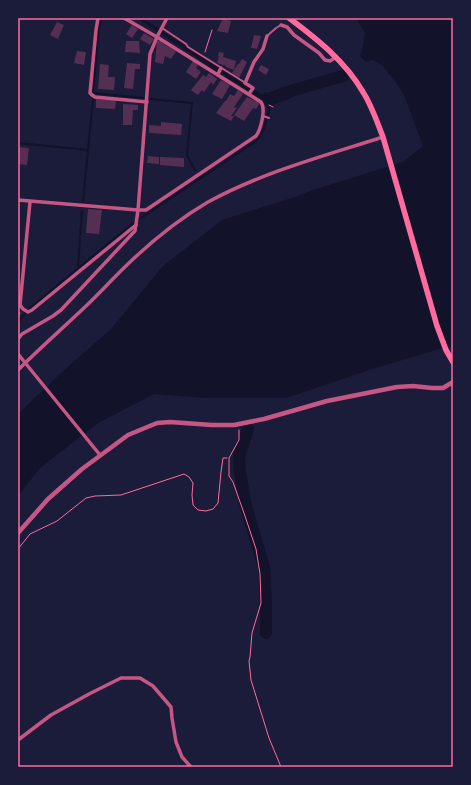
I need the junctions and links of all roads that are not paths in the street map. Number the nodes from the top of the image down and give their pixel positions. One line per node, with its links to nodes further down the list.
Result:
1 (98, 18): 14 (street)
2 (124, 18): 7 (street)
3 (167, 18): 6 (street)
4 (289, 18): 9 (main road)
5 (281, 26): 8 (lane); 9 (street)
6 (162, 28): 7 (street); 10 (lane)
7 (158, 35): 11 (street); 14 (street)
8 (267, 36): 12 (street)
9 (336, 57): 15 (main road)
10 (221, 69): 11 (street); 12 (lane)
11 (218, 74): 13 (street)
12 (246, 83): 13 (street)
13 (250, 92): 18 (street)
14 (147, 102): 18 (street)
15 (383, 137): 22 (main road); 23 (street)
16 (18, 200): 17 (street)
17 (30, 202): 18 (street); 19 (street)
18 (138, 210): 19 (street)
19 (136, 223): 20 (street)
20 (18, 339)
21 (18, 354): 23 (street)
22 (453, 362)
23 (25, 363): 24 (street); 26 (street)
24 (18, 370)
25 (453, 382): 26 (street)
26 (100, 455): 27 (street)
27 (18, 533)
28 (18, 740): 29 (street)
29 (191, 767)

